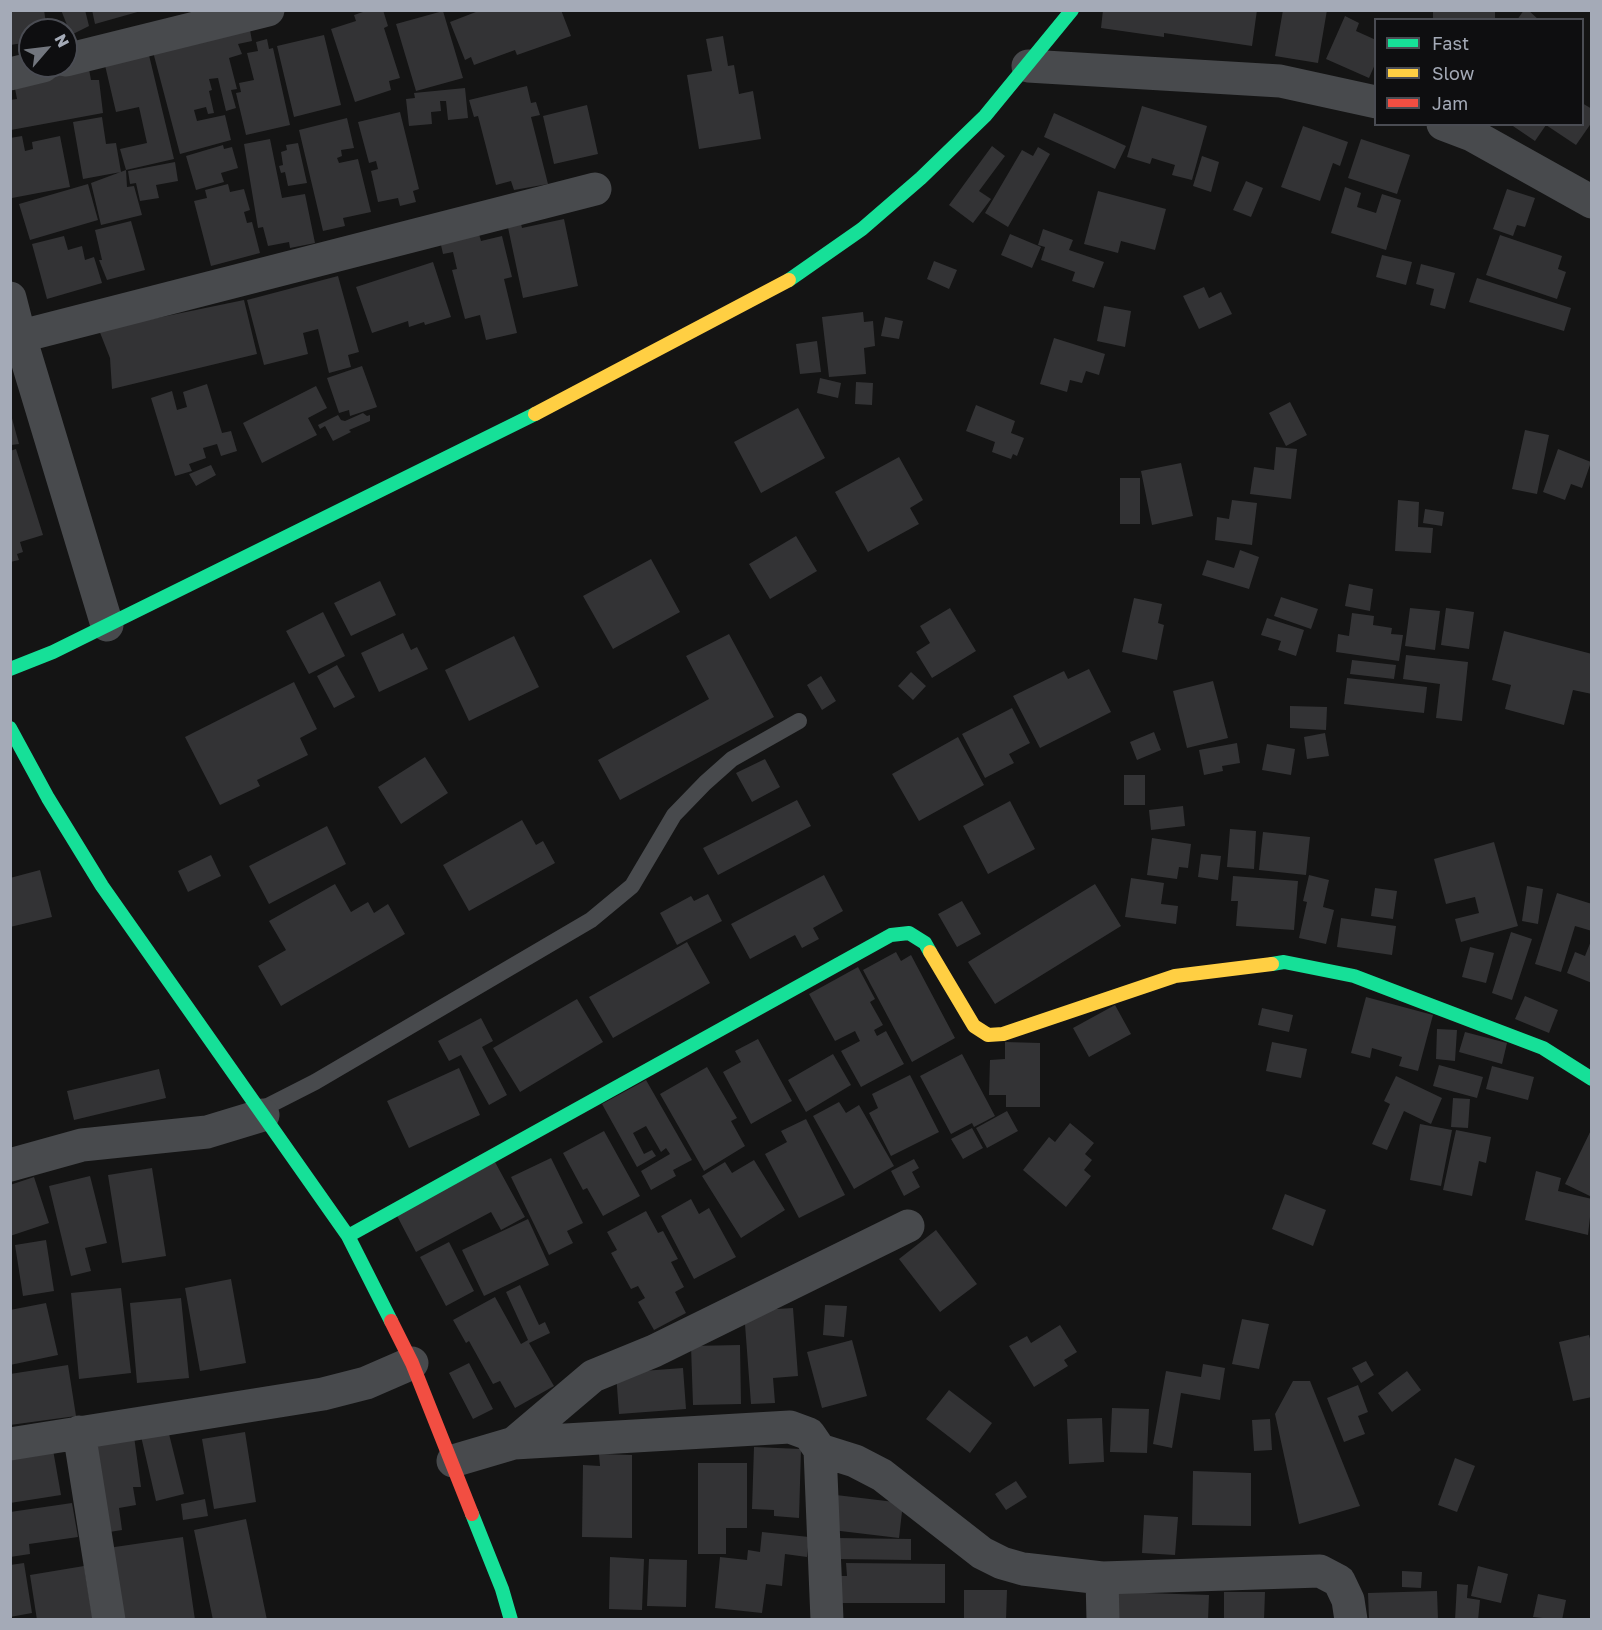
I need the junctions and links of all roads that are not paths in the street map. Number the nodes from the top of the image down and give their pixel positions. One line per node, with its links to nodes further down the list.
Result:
1 (268, 10): 3 (street)
2 (1072, 10): 4 (street)
3 (78, 57)
4 (1028, 66): 5 (street); 11 (street)
5 (1374, 102)
6 (1448, 126): 8 (street)
7 (595, 189): 10 (street)
8 (1592, 202)
9 (10, 298): 10 (street)
10 (15, 338): 11 (street)
11 (107, 625): 12 (street)
12 (10, 669)
13 (799, 721): 16 (lane)
14 (10, 728): 16 (street)
15 (1592, 1079): 19 (street)
16 (262, 1113): 17 (street); 19 (street)
17 (10, 1165)
18 (908, 1226): 22 (street)
19 (348, 1236): 20 (street)
20 (412, 1363): 21 (street); 25 (street)
21 (79, 1432): 23 (street); 27 (street)
22 (514, 1443): 24 (street); 25 (street)
23 (10, 1444)
24 (820, 1450): 26 (street); 29 (street)
25 (453, 1461): 28 (street)
26 (1102, 1578): 30 (street); 31 (street)
27 (109, 1620)
28 (511, 1620)
29 (827, 1620)
30 (1103, 1620)
31 (1351, 1620)

